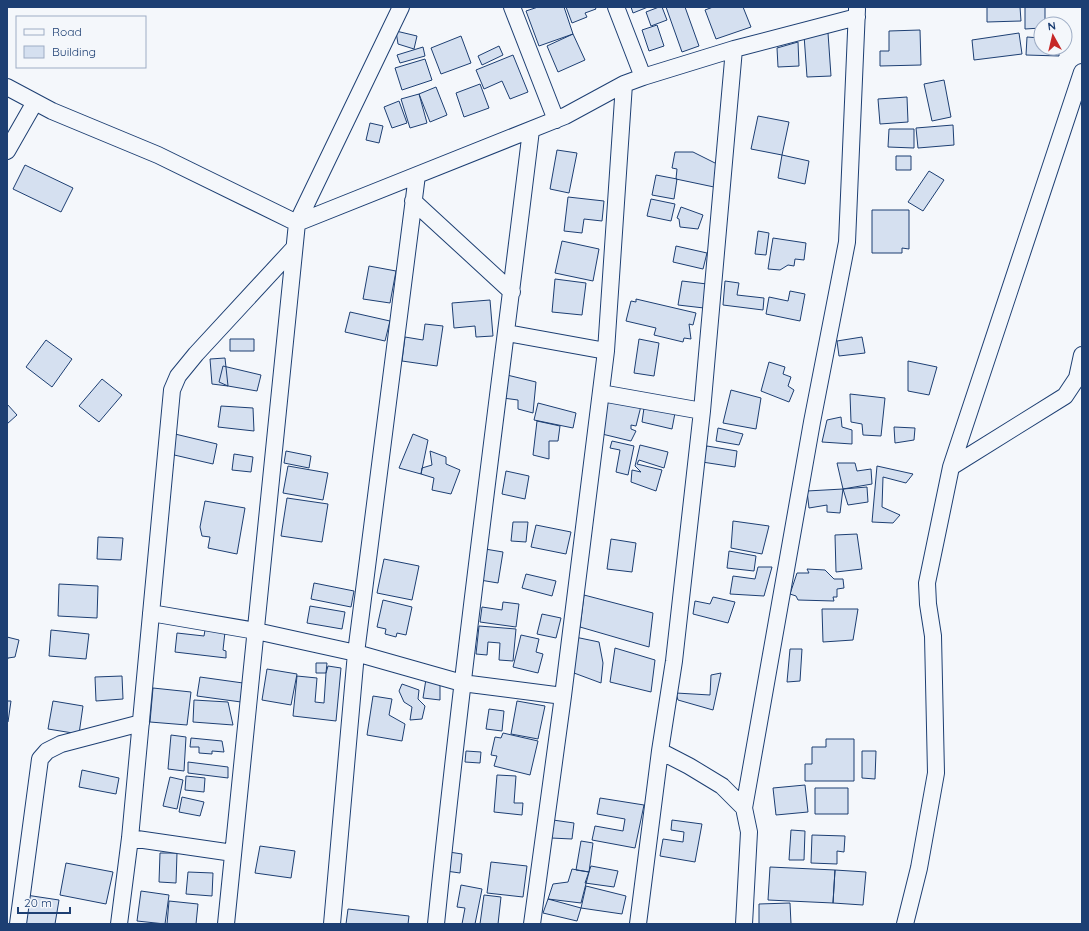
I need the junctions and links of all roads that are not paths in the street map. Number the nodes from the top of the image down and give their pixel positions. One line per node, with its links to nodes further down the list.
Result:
1 (401, 7): 16 (street)
2 (512, 7): 11 (street)
3 (616, 7): 6 (street)
4 (857, 12): 5 (street); 32 (street)
5 (734, 49): 6 (street); 23 (street)
6 (643, 77): 8 (street)
7 (1081, 80): 24 (street)
8 (624, 84): 11 (street); 20 (street)
9 (7, 87): 10 (street)
10 (34, 102): 13 (street); 16 (street)
11 (556, 120): 12 (street)
12 (531, 130): 14 (street); 18 (street)
13 (7, 151)
14 (417, 175): 15 (street); 16 (street)
15 (413, 201): 18 (street); 27 (street)
16 (297, 223): 17 (street)
17 (294, 248): 25 (street); 26 (street)
18 (512, 292): 19 (street)
19 (506, 333): 20 (street); 28 (street)
20 (606, 351): 22 (street)
21 (1082, 355): 24 (street)
22 (601, 394): 23 (street); 29 (street)
23 (702, 412): 31 (street)
24 (951, 467): 43 (street)
25 (151, 613): 26 (street); 30 (street)
26 (256, 632): 27 (street); 34 (street)
27 (356, 653): 28 (street); 38 (street)
28 (462, 683): 29 (street); 39 (street)
29 (563, 696): 40 (street)
30 (141, 723): 33 (street); 35 (street)
31 (660, 751): 32 (street); 41 (street)
32 (744, 808): 42 (street)
33 (130, 838): 34 (street); 36 (street)
34 (234, 852): 37 (street)
35 (18, 924)
36 (119, 924)
37 (226, 924)
38 (332, 924)
39 (436, 924)
40 (532, 924)
41 (638, 924)
42 (744, 924)
43 (906, 924)

